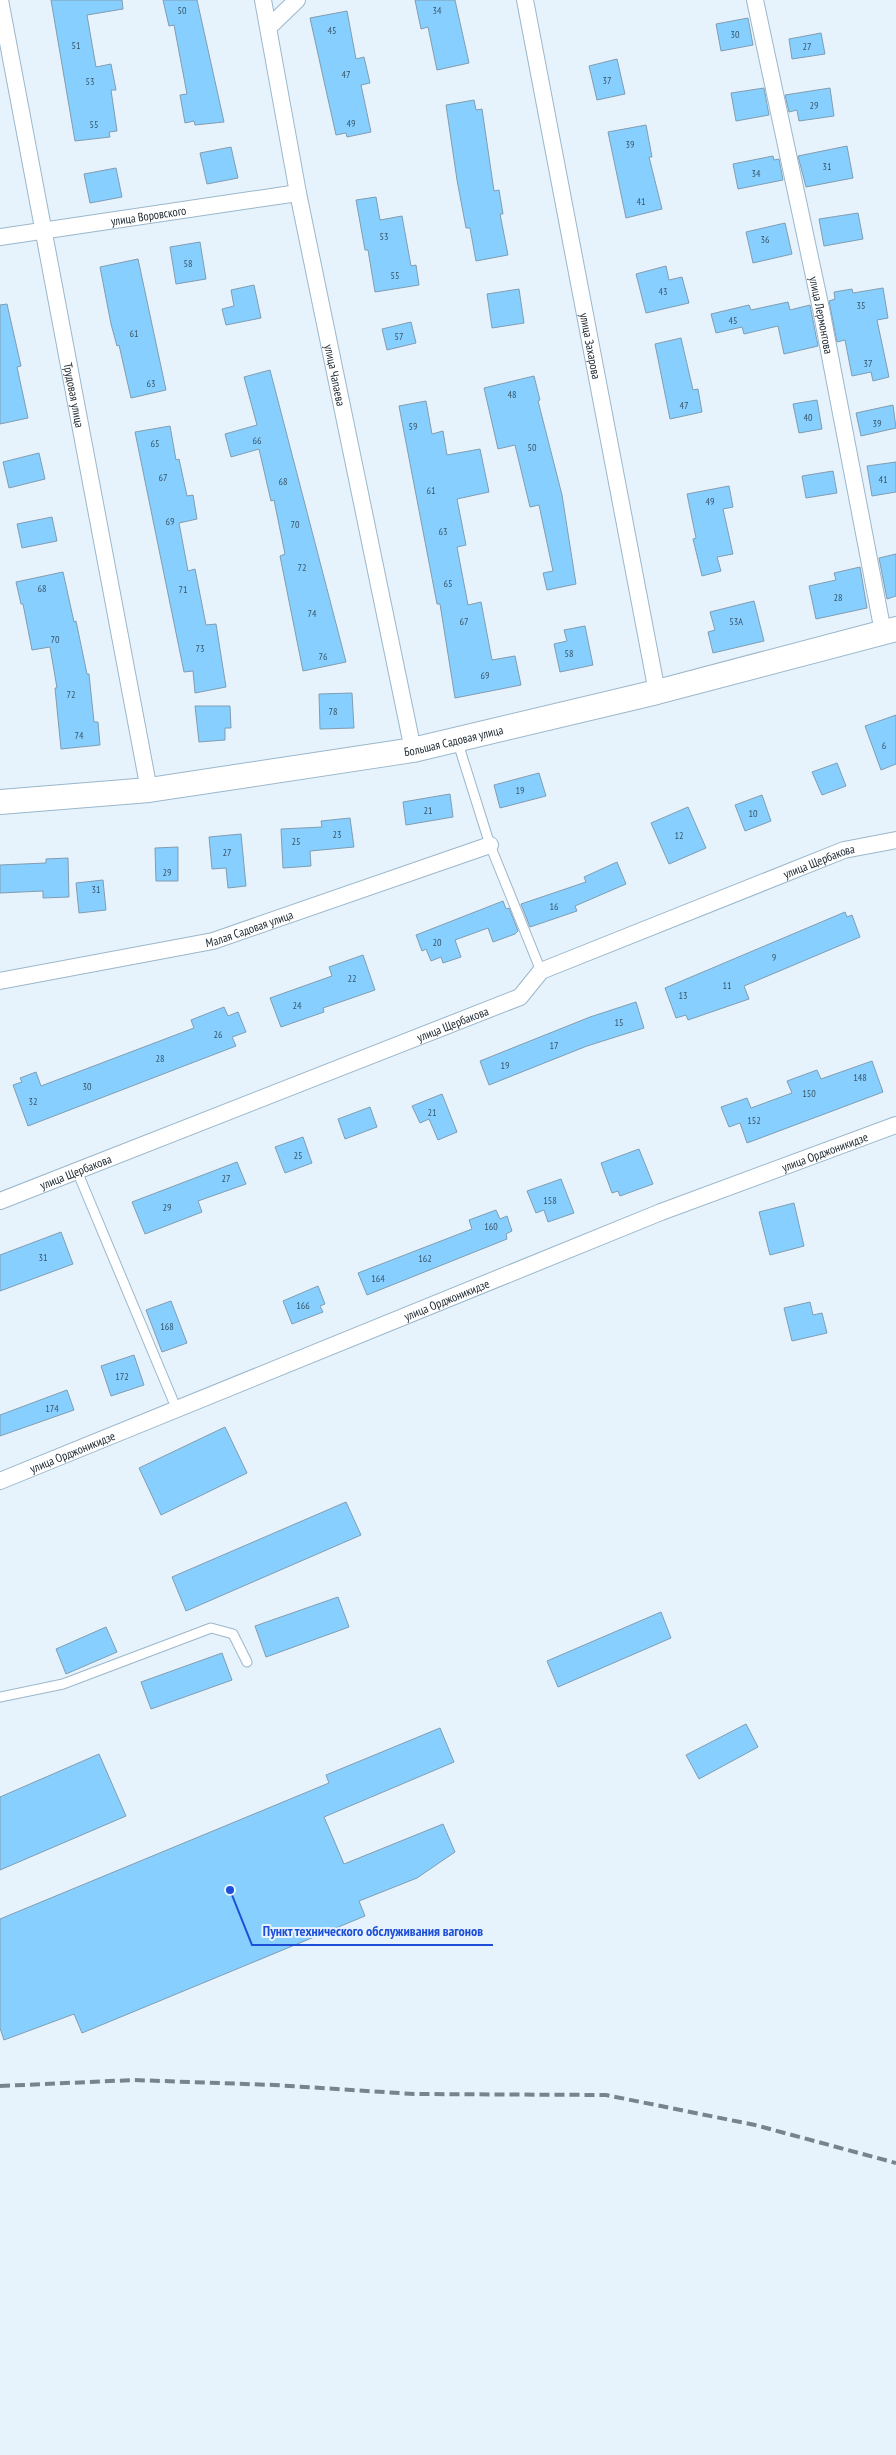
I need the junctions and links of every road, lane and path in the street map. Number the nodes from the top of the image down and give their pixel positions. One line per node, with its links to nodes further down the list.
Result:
1 (0, 0): 8 (street, Трудовая улица)
2 (263, 0): 6 (street, улица Чапаева)
3 (297, 0): 6 (street)
4 (526, 0): 11 (street, улица Захарова)
5 (755, 0): 10 (street, улица Лермонтова)
6 (269, 27): 7 (street, улица Чапаева)
7 (298, 193): 8 (street, улица Воровского); 13 (street, улица Чапаева)
8 (44, 230): 9 (street, улица Воровского); 14 (street, Трудовая улица)
9 (0, 237)
10 (890, 631): 11 (main road, Большая Садовая улица)
11 (657, 692): 12 (main road, Большая Садовая улица)
12 (456, 740): 13 (main road, Большая Садовая улица); 17 (lane)
13 (413, 750): 14 (main road, Большая Садовая улица)
14 (149, 790): 15 (main road, Большая Садовая улица)
15 (0, 802)
16 (896, 840): 18 (street, улица Щербакова)
17 (490, 845): 18 (lane); 19 (street, Малая Садовая улица)
18 (541, 971): 21 (street, улица Щербакова)
19 (0, 981)
20 (896, 1125): 23 (street, улица Орджоникидзе)
21 (77, 1171): 22 (street, улица Щербакова); 23 (lane)
22 (0, 1201)
23 (177, 1410): 24 (street, улица Орджоникидзе)
24 (0, 1481)
25 (247, 1662): 26 (lane)
26 (0, 1698)

